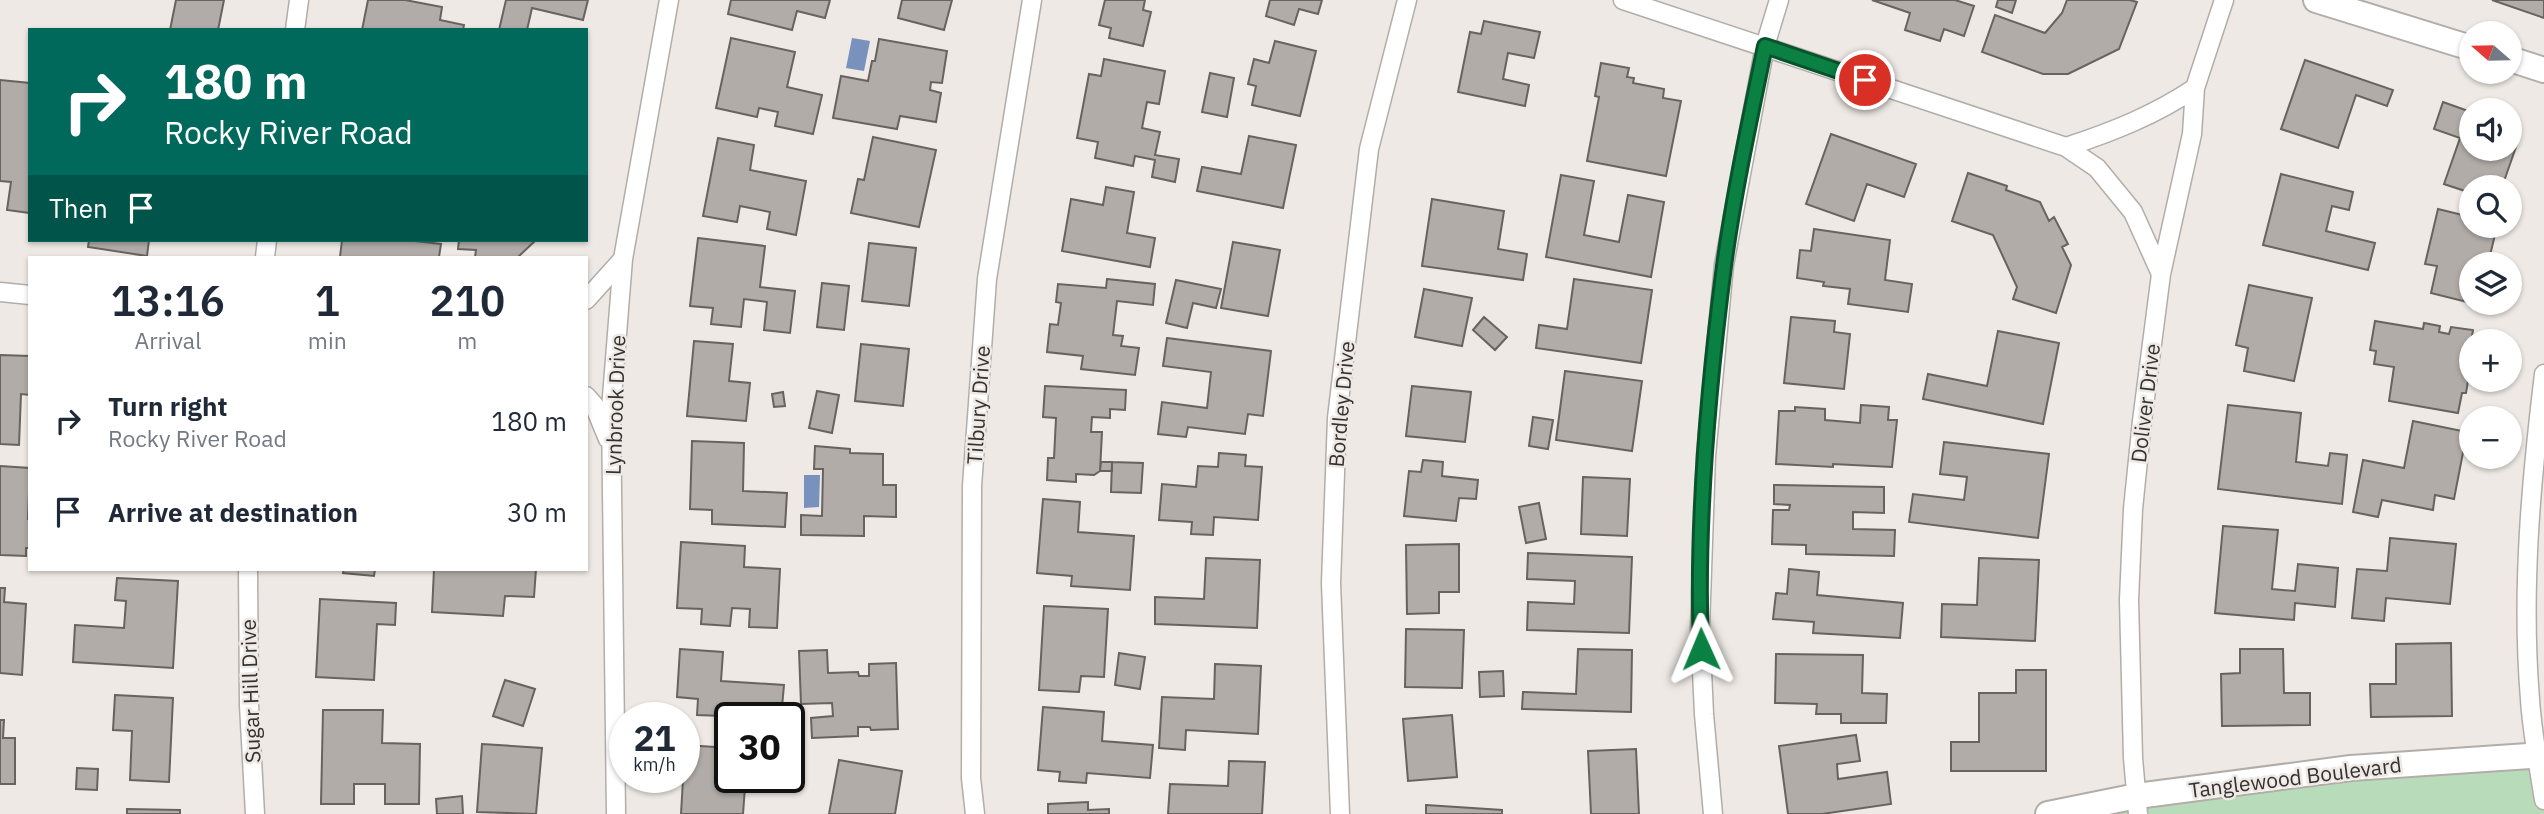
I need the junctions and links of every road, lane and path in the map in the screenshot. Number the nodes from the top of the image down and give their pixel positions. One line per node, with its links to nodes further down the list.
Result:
1 (299, 0): 9 (street)
2 (668, 0): 16 (street, Lynbrook Drive)
3 (1032, 0): 30 (street, Tilbury Drive)
4 (1407, 0): 31 (street, Bordley Drive)
5 (1623, 0): 11 (street)
6 (1779, 0): 11 (street)
7 (2224, 0): 14 (street, Doliver Drive)
8 (2316, 0): 10 (street)
9 (295, 28)
10 (2459, 43)
11 (1765, 46): 15 (street); 32 (street)
12 (2522, 63): 13 (street)
13 (2544, 70)
14 (2195, 88): 15 (street); 17 (street, Doliver Drive)
15 (2066, 147): 17 (street)
16 (623, 259): 20 (street); 23 (street, Lynbrook Drive)
17 (2161, 274): 27 (street, Doliver Drive)
18 (0, 292): 19 (street)
19 (28, 295)
20 (588, 298)
21 (2544, 374): 25 (street)
22 (588, 398): 23 (street)
23 (611, 446): 29 (street, Lynbrook Drive)
24 (248, 571): 28 (street, Sugar Hill Drive)
25 (2541, 755): 26 (street); 27 (street, Tanglewood Boulevard)
26 (2544, 800)
27 (2137, 805): 33 (street, Tanglewood Boulevard)
28 (255, 814)
29 (616, 814)
30 (975, 814)
31 (1340, 814)
32 (1713, 814)
33 (2048, 814)

